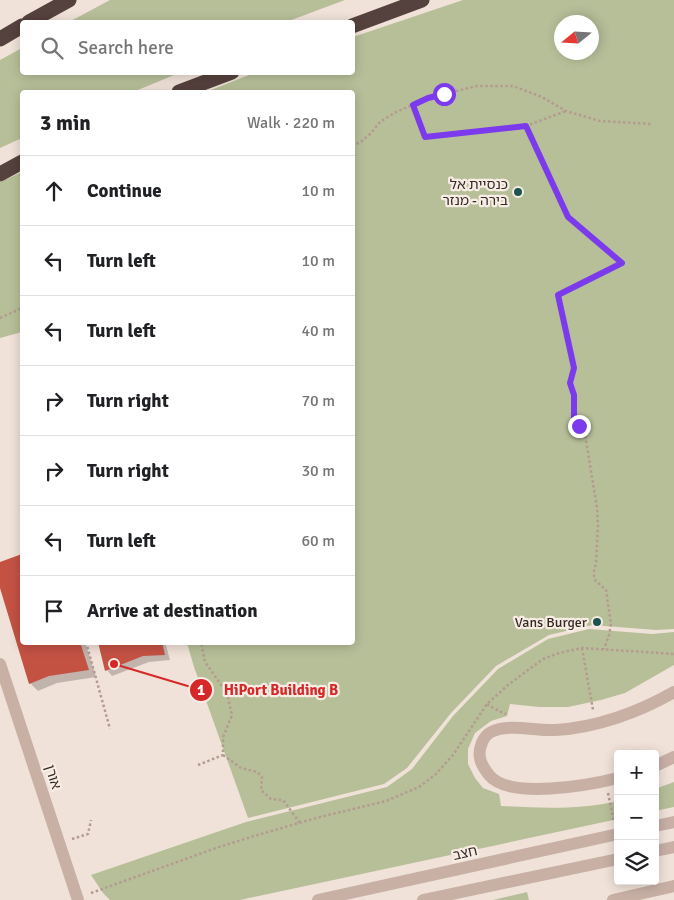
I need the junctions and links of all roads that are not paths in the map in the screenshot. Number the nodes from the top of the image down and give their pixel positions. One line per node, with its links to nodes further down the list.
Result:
1 (69, 0): 3 (highway)
2 (422, 0): 4 (highway)
3 (33, 20)
4 (355, 25)
5 (20, 27): 6 (highway)
6 (0, 39)
7 (224, 75): 8 (highway)
8 (184, 90)
9 (20, 163): 10 (highway)
10 (0, 174)
11 (0, 664): 23 (street, אורן)
12 (674, 692): 15 (street)
13 (674, 757): 14 (street)
14 (659, 764)
15 (612, 780)
16 (674, 822): 17 (street)
17 (659, 825)
18 (614, 836): 24 (street, חצב)
19 (674, 847): 20 (street)
20 (659, 850)
21 (614, 859): 25 (street)
22 (674, 886): 26 (street)
23 (78, 899)
24 (318, 900)
25 (423, 900)
26 (614, 900)

